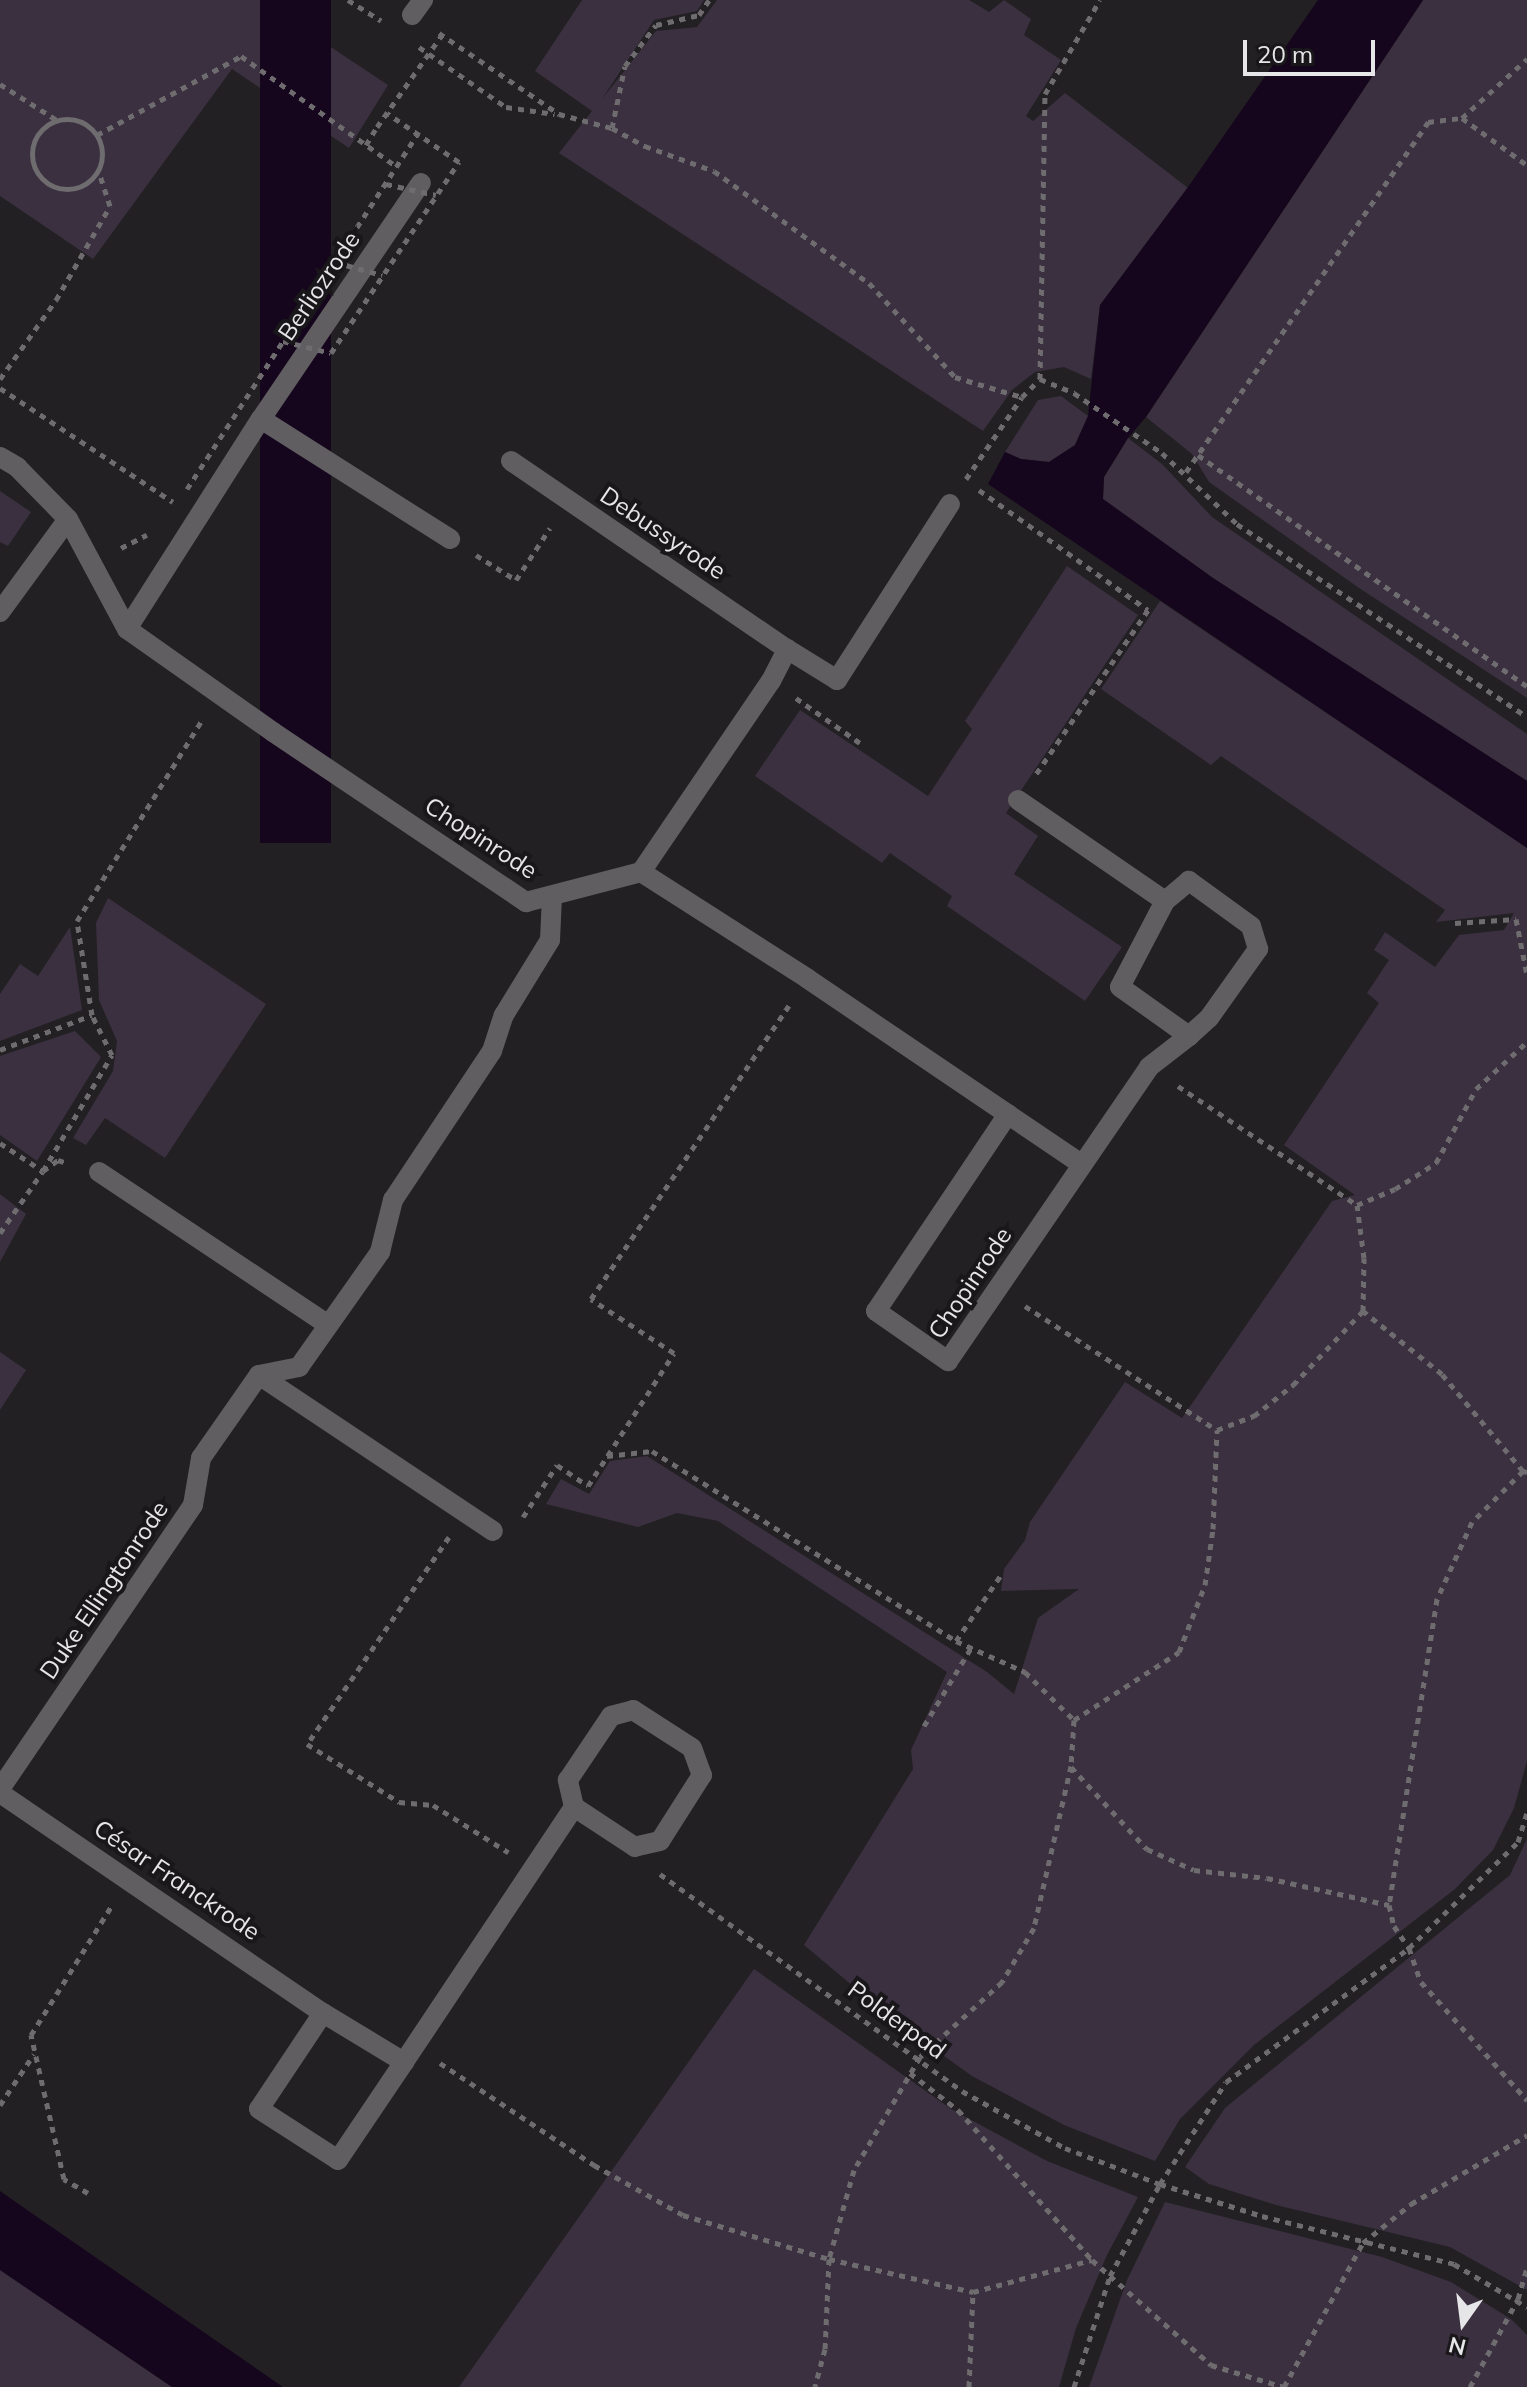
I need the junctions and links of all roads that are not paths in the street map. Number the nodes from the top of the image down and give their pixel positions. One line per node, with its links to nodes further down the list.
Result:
1 (429, 189): 2 (street, Berliozrode)
2 (261, 419): 7 (street); 9 (street, Berliozrode)
3 (0, 457): 6 (street, Chopinrode)
4 (511, 461): 10 (street, Debussyrode)
5 (950, 504): 10 (street, Debussyrode)
6 (68, 519): 8 (street); 9 (street, Chopinrode)
7 (450, 539)
8 (0, 612)
9 (127, 629): 13 (street, Chopinrode)
10 (787, 649): 12 (street)
11 (1018, 800): 14 (street)
12 (641, 872): 13 (street, Chopinrode); 16 (street)
13 (552, 896): 19 (street)
14 (1165, 901): 15 (street); 15 (street, Chopinrode)
15 (1189, 1036): 17 (street, Chopinrode)
16 (1008, 1114): 17 (street); 17 (street, Chopinrode)
17 (1080, 1163)
18 (99, 1172): 19 (street)
19 (328, 1325): 20 (street)
20 (259, 1375): 21 (street); 22 (street, Duke Ellingtonrode)
21 (493, 1531)
22 (0, 1791): 24 (street, César Franckrode)
23 (574, 1807): 23 (street); 25 (street)
24 (323, 2013): 25 (street, César Franckrode); 25 (street)
25 (410, 2054)

